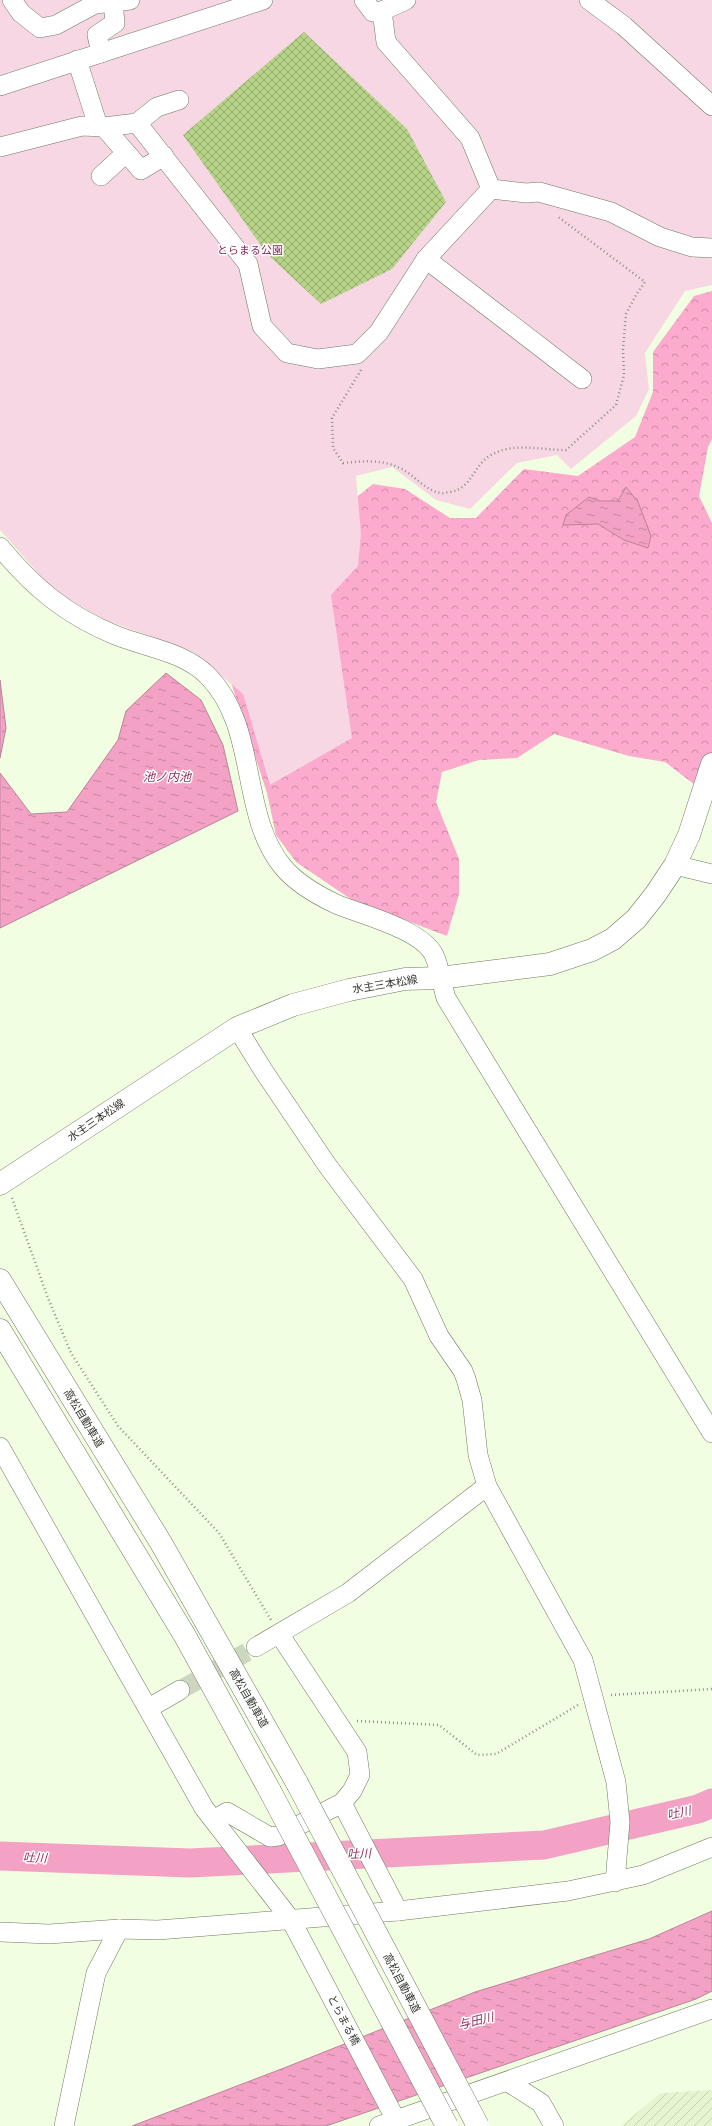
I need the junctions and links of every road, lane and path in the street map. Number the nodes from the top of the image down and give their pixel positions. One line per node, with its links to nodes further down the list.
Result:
1 (12, 0): 6 (street)
2 (263, 0): 8 (street)
3 (364, 0): 7 (street)
4 (406, 0): 7 (street)
5 (589, 0): 12 (street)
6 (121, 1): 8 (street)
7 (382, 11): 19 (street)
8 (101, 53): 9 (street)
9 (77, 60): 10 (street); 14 (street)
10 (0, 86)
11 (179, 100): 13 (street)
12 (712, 106)
13 (137, 123): 14 (street); 17 (street)
14 (101, 126): 15 (street); 16 (street)
15 (0, 146)
16 (126, 153): 17 (street); 18 (street)
17 (164, 156): 23 (street)
18 (100, 176)
19 (491, 189): 21 (street); 22 (street)
20 (551, 212): 23 (path)
21 (712, 248)
22 (426, 259): 23 (street); 24 (street)
23 (357, 354)
24 (582, 379)
25 (0, 547): 29 (street)
26 (712, 764): 27 (main road, 水主三本松線)
27 (675, 865): 28 (street); 29 (main road, 水主三本松線)
28 (712, 874)
29 (440, 978): 30 (main road, 水主三本松線); 34 (street)
30 (237, 1028): 31 (main road, 水主三本松線); 36 (street)
31 (3, 1182): 37 (path)
32 (0, 1280): 58 (main road, 高松自動車道, bridge)
33 (0, 1330): 57 (main road, bridge)
34 (712, 1433)
35 (0, 1447): 42 (street, とらまる橋)
36 (487, 1486): 37 (street); 41 (street)
37 (280, 1635): 38 (street); 43 (street)
38 (256, 1647)
39 (712, 1689): 41 (path)
40 (180, 1690): 42 (street)
41 (593, 1696): 43 (path); 47 (street)
42 (149, 1708): 45 (street, とらまる橋)
43 (335, 1720): 44 (street)
44 (342, 1802): 45 (street); 48 (street)
45 (214, 1820): 49 (street, とらまる橋)
46 (712, 1847): 47 (street)
47 (615, 1882): 48 (street)
48 (398, 1911): 49 (street)
49 (292, 1920): 50 (street); 54 (street, とらまる橋)
50 (119, 1930): 51 (street); 55 (street)
51 (0, 1932)
52 (712, 2009): 53 (street)
53 (508, 2082): 54 (street); 59 (street)
54 (396, 2120): 56 (street)
55 (64, 2126)
56 (379, 2126)
57 (447, 2126)
58 (478, 2126)
59 (554, 2126)

